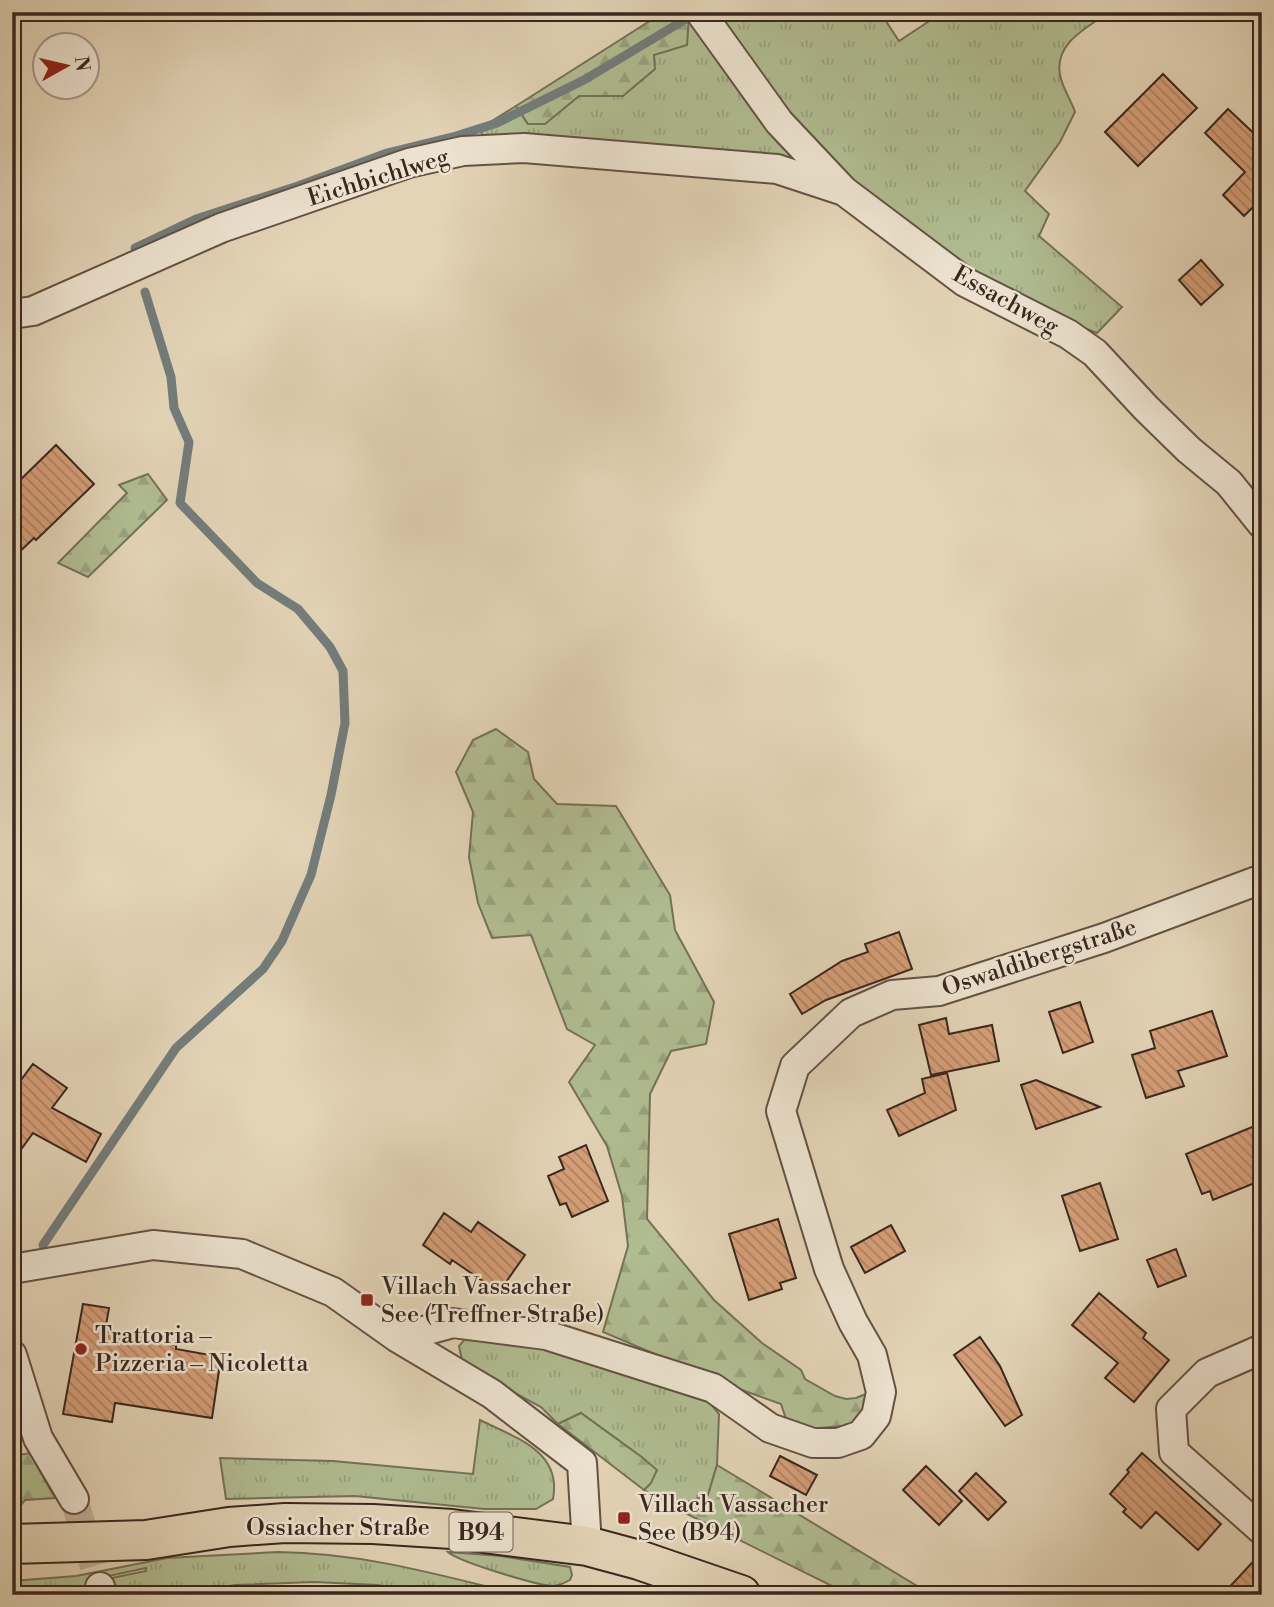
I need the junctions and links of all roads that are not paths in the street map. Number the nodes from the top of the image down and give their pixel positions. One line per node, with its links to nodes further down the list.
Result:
1 (700, 13): 2 (street, Essachweg)
2 (844, 191): 3 (street, Eichbichlweg); 4 (street, Essachweg)
3 (12, 314)
4 (1262, 524)
5 (1262, 879): 7 (street, Oswaldibergstraße)
6 (12, 1269): 7 (street)
7 (398, 1338): 13 (street)
8 (1262, 1349): 11 (street)
9 (12, 1355): 10 (street)
10 (74, 1499)
11 (1262, 1530)
12 (12, 1544): 13 (main road, Ossiacher Straße / B94)
13 (587, 1546): 14 (main road, Ossiacher Straße / B94)
14 (741, 1595)

